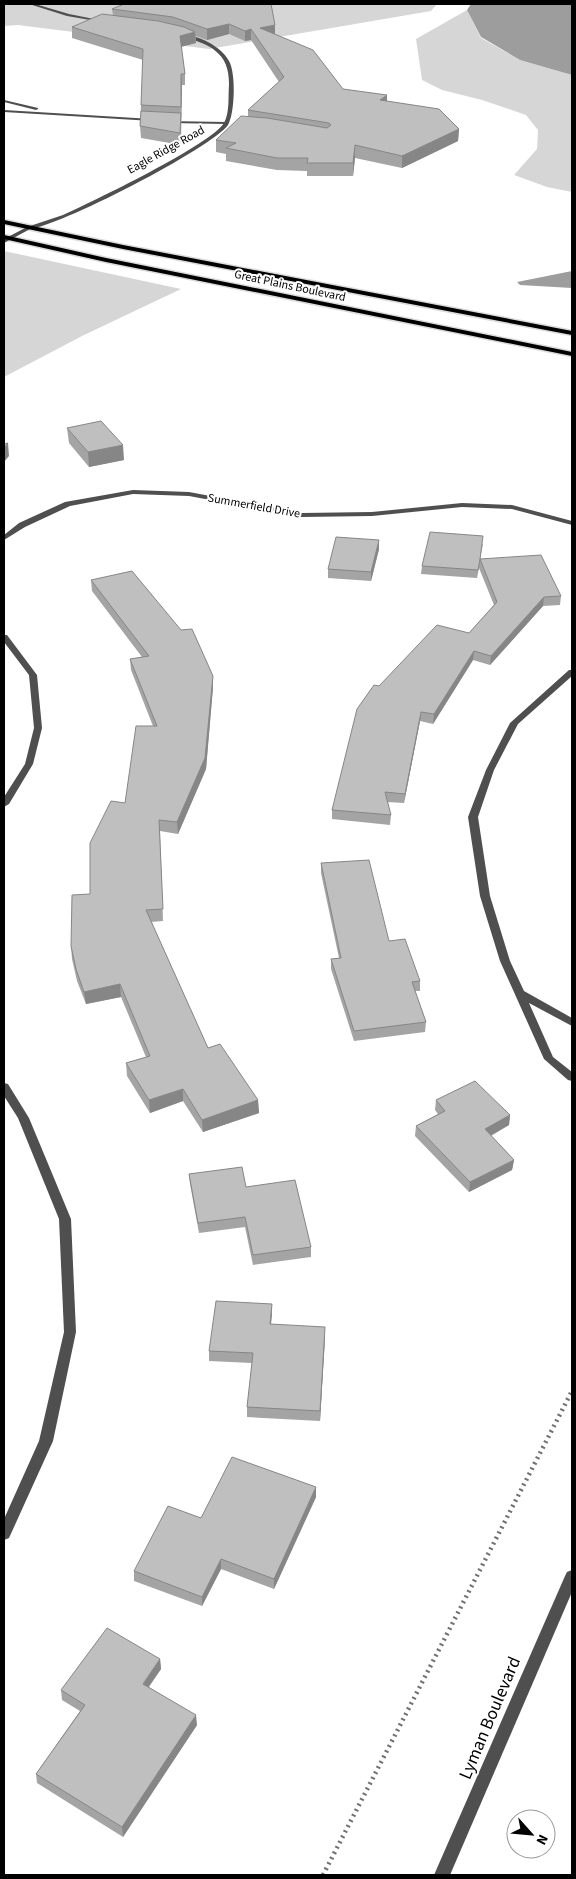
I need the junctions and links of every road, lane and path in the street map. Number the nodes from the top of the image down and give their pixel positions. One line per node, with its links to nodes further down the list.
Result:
1 (31, 4): 2 (street)
2 (106, 22)
3 (178, 33): 7 (street, Eagle Ridge Road)
4 (4, 100): 6 (street)
5 (4, 111): 6 (street)
6 (54, 114): 7 (street)
7 (226, 124): 8 (street); 10 (street, Eagle Ridge Road)
8 (234, 124)
9 (4, 222): 10 (main road, Great Plains Boulevard)
10 (29, 228): 11 (street, Eagle Ridge Road); 12 (main road, Great Plains Boulevard)
11 (5, 239): 13 (main road, Great Plains Boulevard)
12 (572, 334)
13 (572, 354)
14 (572, 524): 15 (street, Summerfield Drive)
15 (4, 538)
16 (4, 637): 18 (street)
17 (572, 672): 19 (street)
18 (4, 804)
19 (520, 994): 20 (street); 21 (street)
20 (572, 1022)
21 (572, 1077)
22 (4, 1087): 24 (street)
23 (572, 1391): 26 (path)
24 (4, 1534)
25 (572, 1576): 27 (street, Lyman Boulevard)
26 (323, 1875)
27 (442, 1875)

